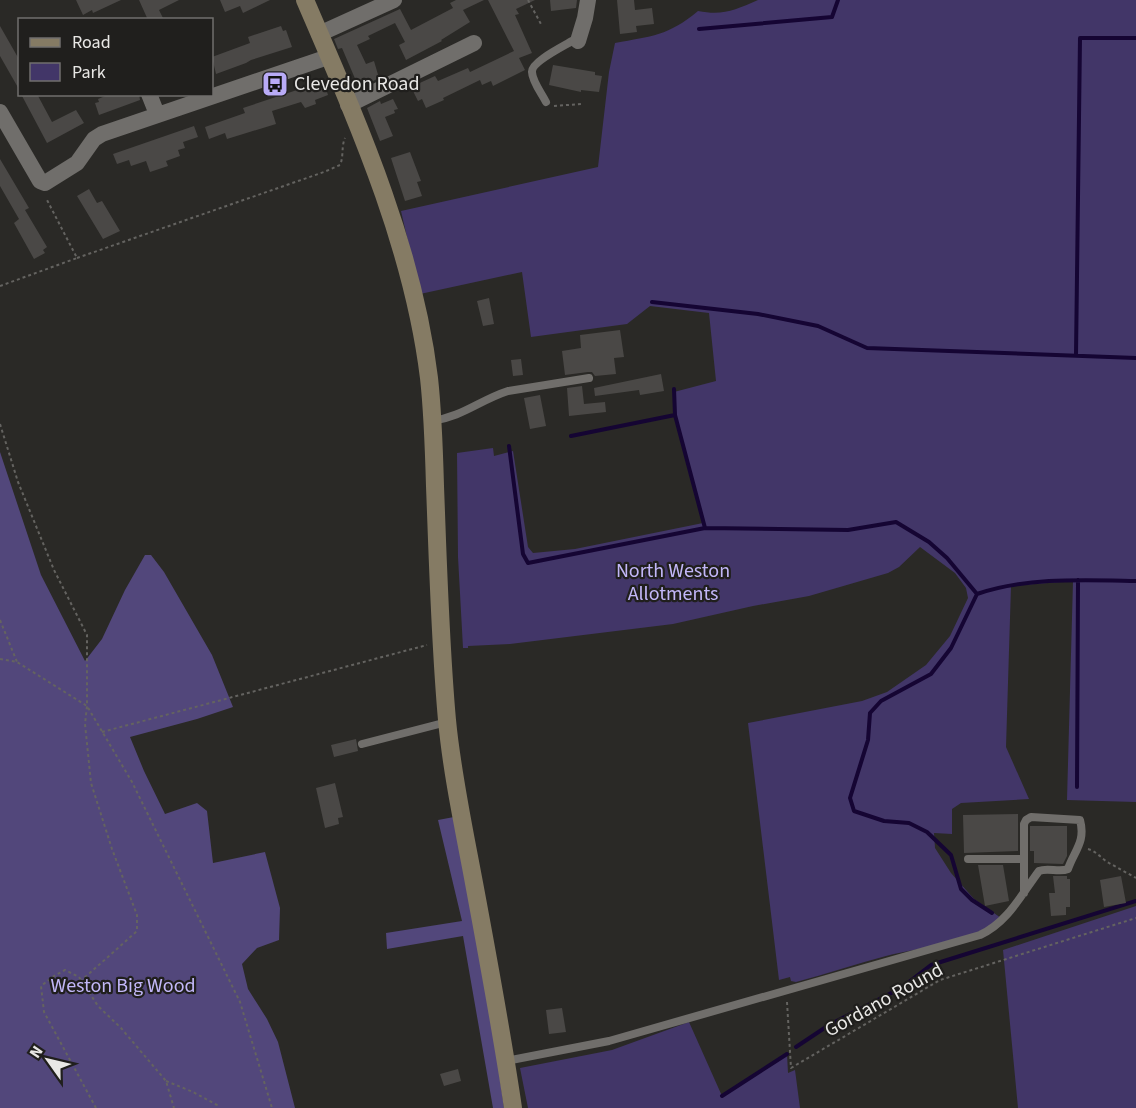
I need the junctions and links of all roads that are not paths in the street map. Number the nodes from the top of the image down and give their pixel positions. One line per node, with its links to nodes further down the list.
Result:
1 (305, 0): 4 (main road)
2 (394, 0): 4 (street)
3 (588, 0): 6 (street)
4 (320, 34): 7 (main road)
5 (475, 41): 12 (street)
6 (580, 43): 11 (lane)
7 (328, 57): 8 (street); 12 (main road)
8 (213, 95)
9 (150, 96): 14 (street)
10 (211, 96): 14 (street)
11 (546, 102)
12 (348, 105): 16 (main road)
13 (0, 112): 14 (street)
14 (157, 114)
15 (589, 378): 16 (lane)
16 (432, 421): 17 (main road)
17 (447, 722): 18 (lane); 22 (main road)
18 (362, 744)
19 (968, 859): 20 (lane)
20 (1024, 860): 21 (lane); 21 (lane)
21 (1024, 893): 22 (lane)
22 (506, 1061): 23 (main road)
23 (513, 1108)

